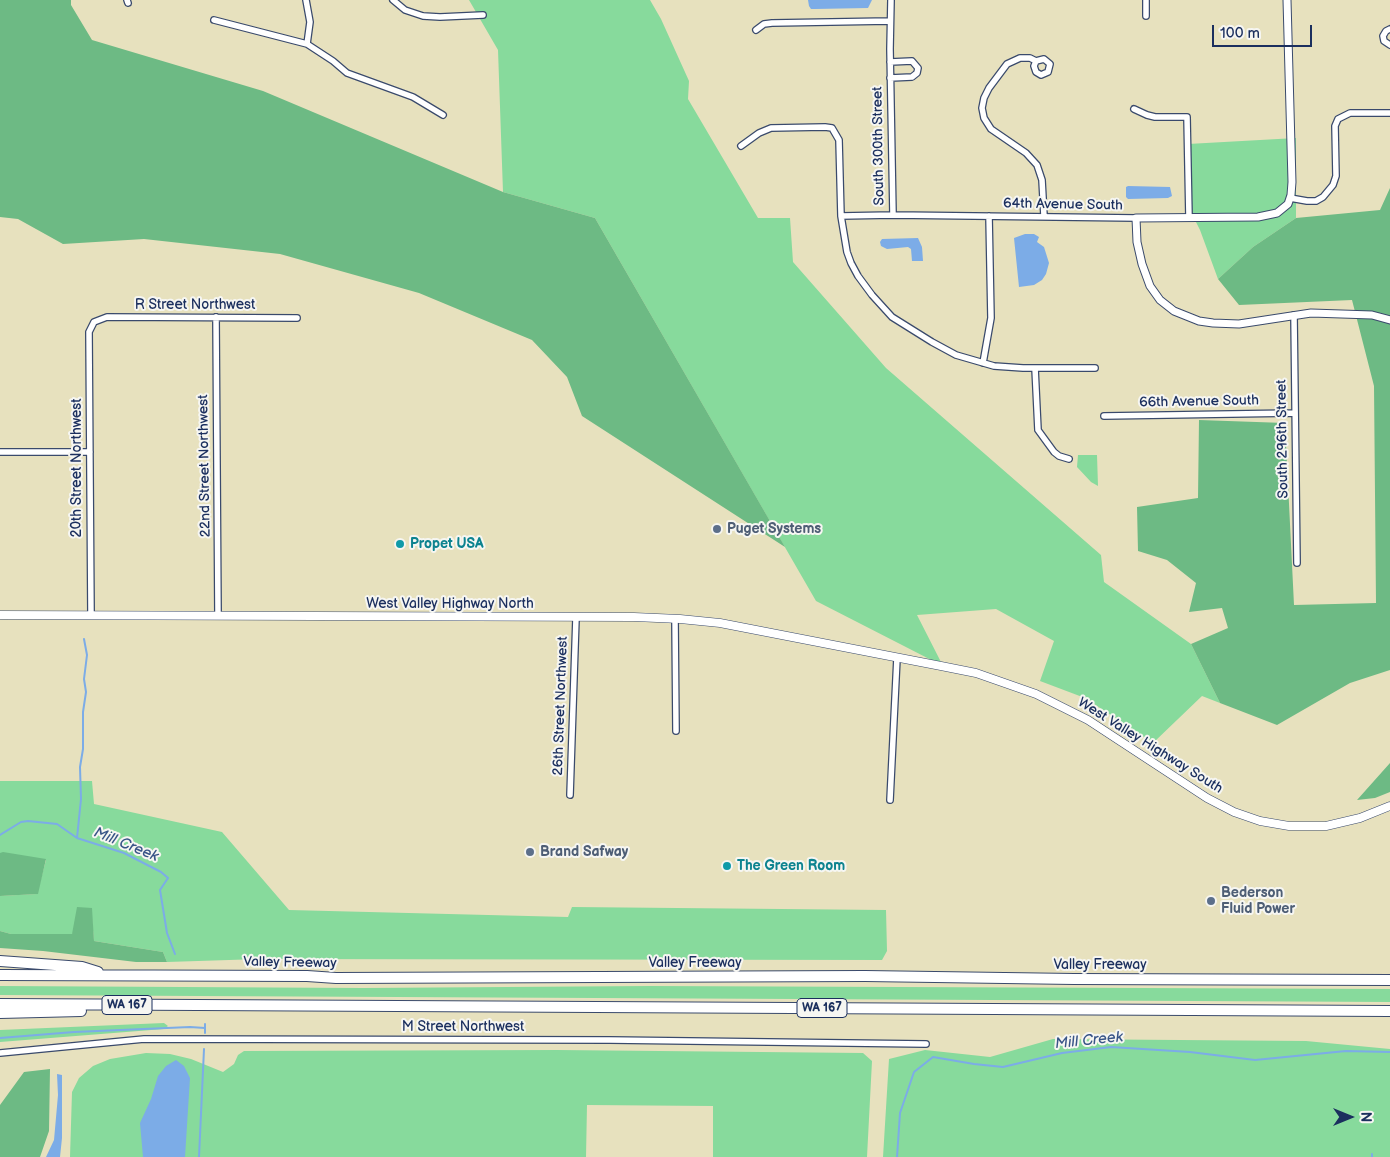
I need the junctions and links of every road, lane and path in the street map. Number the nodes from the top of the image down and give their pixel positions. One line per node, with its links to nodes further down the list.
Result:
1 (306, 0): 12 (street)
2 (394, 0): 6 (street)
3 (891, 0): 9 (street, South 300th Street)
4 (1146, 0): 7 (street)
5 (1287, 0): 21 (street)
6 (483, 15)
7 (1146, 16)
8 (214, 20): 12 (street)
9 (890, 21): 11 (street); 15 (street, South 300th Street)
10 (1390, 29): 13 (street)
11 (756, 30)
12 (307, 44): 19 (street)
13 (1390, 45)
14 (1036, 61): 25 (street)
15 (890, 62): 16 (street, South 300th Street); 16 (street, South 300th Street)
16 (890, 78): 22 (street, South 300th Street)
17 (1134, 109): 27 (street)
18 (1390, 113): 21 (street)
19 (444, 116)
20 (741, 146): 23 (street)
21 (1290, 198): 27 (street, 64th Avenue South)
22 (893, 215): 23 (street, 64th Avenue South); 24 (street, 64th Avenue South)
23 (841, 216): 33 (street)
24 (989, 216): 25 (street, 64th Avenue South); 33 (street)
25 (1044, 216): 26 (street, 64th Avenue South)
26 (1136, 218): 27 (street, 64th Avenue South); 28 (street)
27 (1189, 218)
28 (1294, 315): 31 (street); 36 (street, South 296th Street)
29 (216, 317): 30 (street, R Street Northwest); 32 (street, R Street Northwest); 44 (street, 22nd Street Northwest)
30 (297, 318)
31 (1390, 320)
32 (94, 322): 39 (street, 20th Street Northwest)
33 (983, 363): 34 (street)
34 (1035, 368): 35 (street); 40 (street)
35 (1095, 368)
36 (1294, 413): 37 (street, 66th Avenue South); 41 (street, South 296th Street)
37 (1104, 416)
38 (0, 452): 39 (street)
39 (90, 452): 43 (street, 20th Street Northwest)
40 (1069, 459)
41 (1297, 563)
42 (0, 615): 43 (main road, West Valley Highway North)
43 (91, 615): 44 (main road, West Valley Highway North)
44 (218, 615): 45 (main road, West Valley Highway North)
45 (576, 618): 46 (main road, West Valley Highway North); 49 (street, 26th Street Northwest)
46 (675, 619): 47 (main road, West Valley Highway North); 48 (street)
47 (897, 658): 50 (street); 51 (main road, West Valley Highway South)
48 (676, 731)
49 (570, 795)
50 (890, 800)
51 (1390, 806)
52 (0, 961): 54 (highway)
53 (0, 975): 54 (highway, Valley Freeway / WA 167)
54 (109, 975): 55 (highway, Valley Freeway / WA 167)
55 (1390, 980)
56 (0, 1004): 57 (highway, WA 167)
57 (253, 1006): 58 (highway, WA 167); 59 (highway)
58 (1390, 1011)
59 (0, 1013)
60 (926, 1044): 61 (street, M Street Northwest)
61 (0, 1052)

